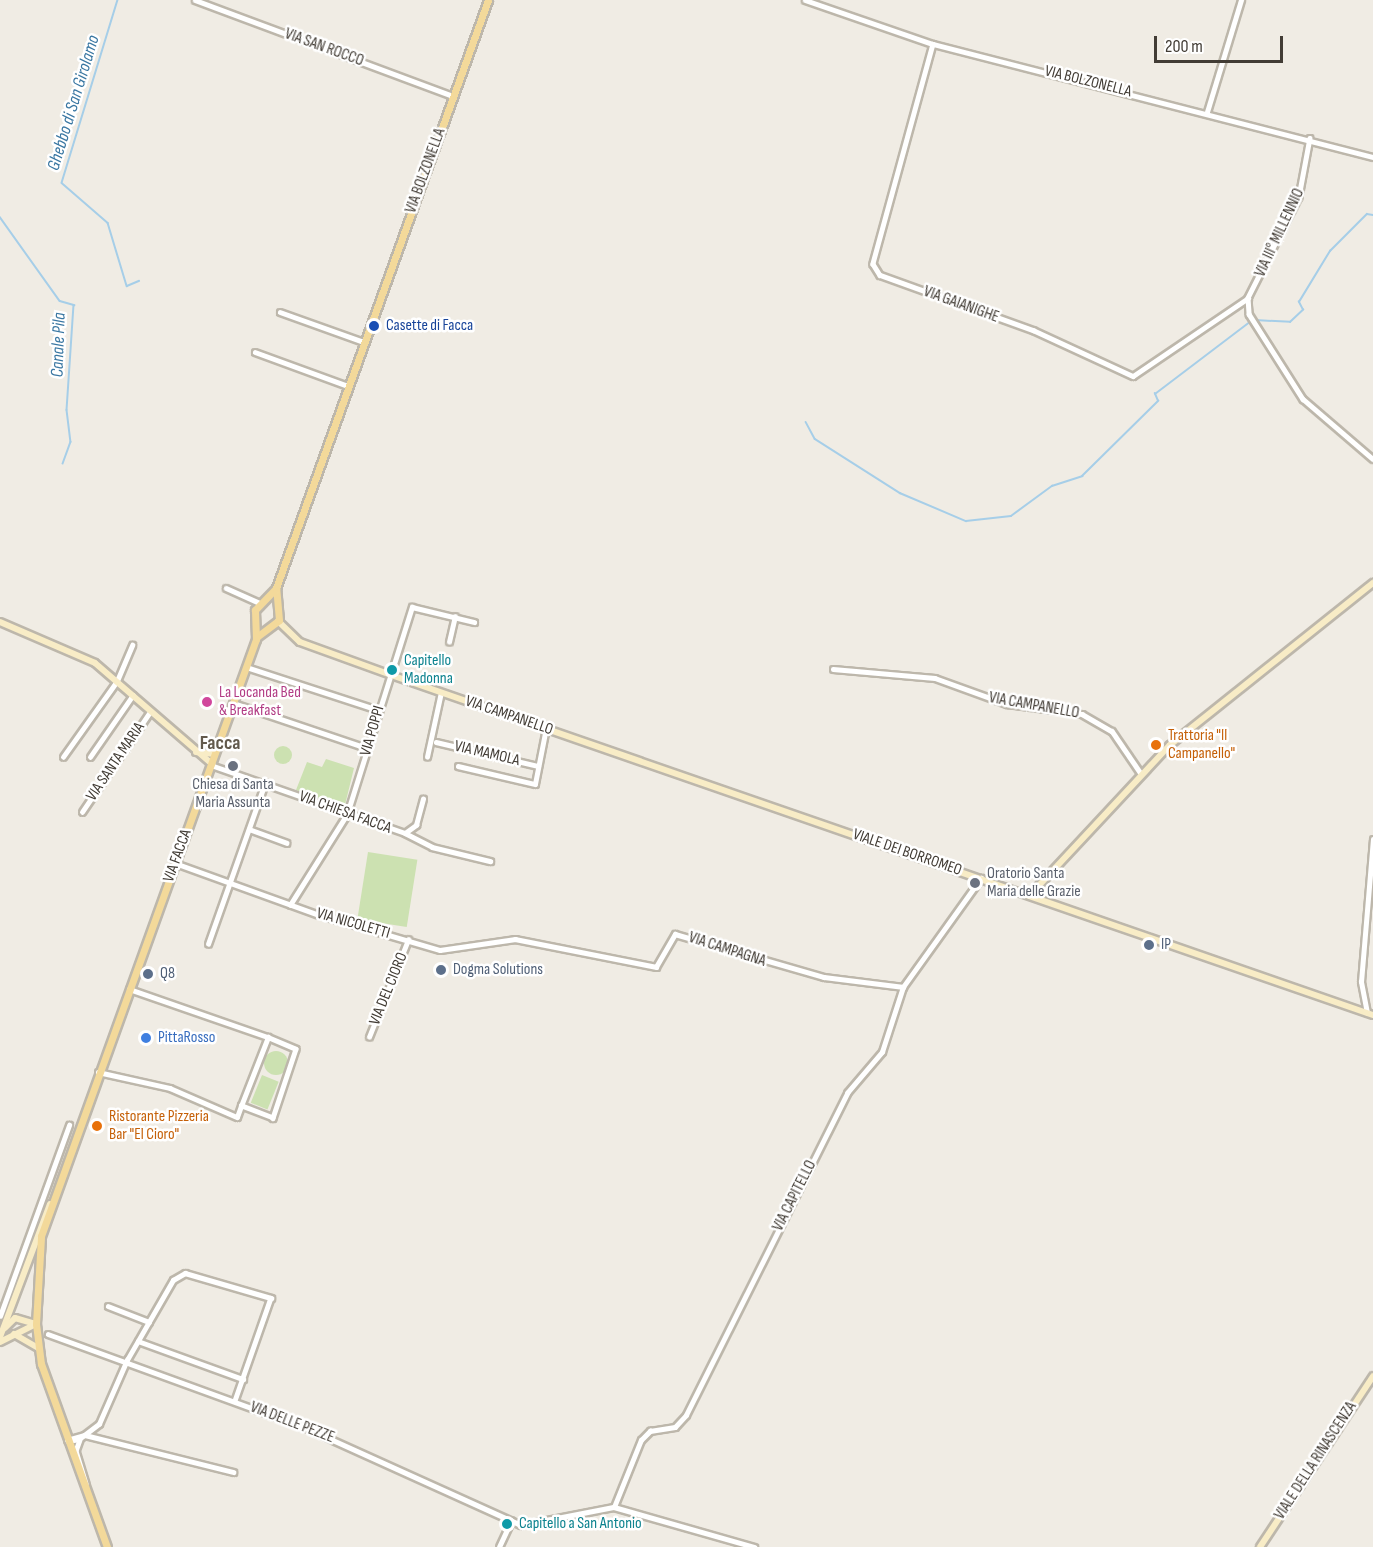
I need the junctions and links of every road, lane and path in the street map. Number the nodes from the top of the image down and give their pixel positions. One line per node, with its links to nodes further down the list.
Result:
1 (195, 0): 6 (street, VIA SAN ROCCO)
2 (488, 0): 6 (main road, VIA BOLZONELLA)
3 (805, 0): 5 (street, VIA BOLZONELLA)
4 (1241, 0): 7 (street)
5 (933, 44): 7 (street, VIA BOLZONELLA); 10 (street, VIA GAIANIGHE)
6 (453, 96): 12 (main road, VIA BOLZONELLA)
7 (1207, 112): 8 (street, VIA BOLZONELLA)
8 (1310, 138): 9 (street, VIA BOLZONELLA); 10 (street, VIA III° MILLENNIO)
9 (1373, 157)
10 (1248, 298): 15 (street)
11 (280, 312): 12 (street)
12 (364, 342): 14 (main road, VIA BOLZONELLA)
13 (255, 352): 14 (street)
14 (348, 386): 18 (main road, VIA BOLZONELLA)
15 (1373, 459)
16 (1373, 583): 51 (main road)
17 (226, 588): 19 (street)
18 (276, 588): 19 (main road, VIA BOLZONELLA); 20 (main road, VIA BOLZONELLA)
19 (263, 601): 20 (main road); 22 (main road)
20 (277, 604): 23 (main road, VIA BOLZONELLA)
21 (456, 617): 25 (street, VIA POPPI); 28 (street); 32 (street, VIA POPPI)
22 (257, 621): 26 (main road); 27 (main road, VIA FACCA)
23 (278, 621): 26 (main road); 32 (main road, VIA CAMPANELLO)
24 (0, 622): 33 (main road, VIA SANTA MARIA)
25 (474, 622)
26 (269, 626): 27 (main road, VIA FACCA)
27 (256, 639): 30 (main road, VIA FACCA)
28 (448, 642)
29 (132, 645): 33 (street)
30 (246, 667): 36 (main road, VIA FACCA); 37 (street)
31 (833, 669): 51 (street, VIA CAMPANELLO)
32 (391, 675): 34 (main road, VIA CAMPANELLO); 37 (street, VIA POPPI)
33 (117, 681): 35 (main road, VIA SANTA MARIA); 45 (street)
34 (441, 692): 39 (main road, VIA CAMPANELLO); 47 (street)
35 (133, 695): 38 (main road, VIA SANTA MARIA); 46 (street)
36 (233, 703): 42 (street); 44 (main road, VIA FACCA)
37 (378, 710): 42 (street, VIA POPPI)
38 (150, 712): 43 (main road, VIA SANTA MARIA); 54 (street, VIA SANTA MARIA)
39 (546, 728): 40 (main road, VIA CAMPANELLO); 50 (street, VIA MAMOLA)
40 (577, 740): 62 (main road, VIALE DEI BORROMEO)
41 (436, 742): 50 (street, VIA MAMOLA)
42 (367, 748): 55 (street, VIA POPPI)
43 (195, 752): 44 (main road); 48 (main road, VIA SANTA MARIA)
44 (215, 754): 48 (main road, VIA FACCA)
45 (63, 757)
46 (90, 757)
47 (427, 758)
48 (211, 764): 52 (street, VIA CHIESA FACCA); 61 (main road, VIA FACCA)
49 (458, 766): 50 (street, VIA MAMOLA)
50 (538, 766)
51 (1140, 772): 64 (main road)
52 (265, 783): 55 (street, VIA CHIESA FACCA); 56 (street)
53 (423, 799): 57 (street, VIA CHIESA FACCA)
54 (82, 812)
55 (347, 814): 57 (street, VIA CHIESA FACCA); 65 (street, VIA POPPI)
56 (249, 829): 59 (street); 63 (street)
57 (405, 833): 60 (street)
58 (1373, 840): 71 (street)
59 (287, 843)
60 (490, 861)
61 (175, 863): 63 (street, VIA NICOLETTI); 70 (main road, VIA FACCA)
62 (981, 878): 64 (main road, VIALE DEI BORROMEO); 69 (street, VIA CAPITELLO)
63 (230, 883): 65 (street, VIA NICOLETTI); 68 (street)
64 (1030, 895): 71 (main road, VIALE DEI BORROMEO)
65 (290, 905): 66 (street, VIA NICOLETTI)
66 (408, 940): 67 (street, VIA NICOLETTI); 73 (street, VIA DEL CIORO)
67 (537, 941): 69 (street, VIA CAMPAGNA)
68 (208, 944)
69 (903, 987): 97 (street, VIA CAPITELLO)
70 (129, 989): 72 (street); 74 (main road, VIA FACCA)
71 (1370, 1014)
72 (268, 1037): 75 (street); 75 (street)
73 (369, 1037)
74 (98, 1072): 75 (street); 77 (main road, VIA FACCA)
75 (241, 1106)
76 (69, 1125): 79 (street)
77 (51, 1204): 81 (main road, VIA FACCA); 82 (main road)
78 (108, 1306): 80 (street)
79 (0, 1316)
80 (149, 1322): 85 (street, VIA DELLE PEZZE); 90 (street, VIA DELLE PEZZE)
81 (36, 1324): 82 (main road); 83 (main road); 87 (main road, VIA FACCA)
82 (1, 1334)
83 (14, 1334): 86 (main road); 87 (main road)
84 (48, 1334): 88 (street, VIA DELLE PEZZE)
85 (138, 1341): 88 (street, VIA DELLE PEZZE); 90 (street, VIA DELLE PEZZE)
86 (0, 1342)
87 (39, 1348): 91 (main road, VIA FACCA)
88 (127, 1365): 92 (street, VIA DELLE PEZZE); 93 (street, VIA DELLE PEZZE)
89 (1373, 1376): 102 (main road, VIALE DELLA RINASCENZA)
90 (243, 1379): 92 (street, VIA DELLE PEZZE)
91 (50, 1396): 93 (street); 94 (main road, VIA FACCA)
92 (235, 1401): 98 (street, VIA DELLE PEZZE)
93 (80, 1436): 94 (street, VIA DELLE PEZZE); 95 (street); 96 (street)
94 (67, 1440): 96 (main road, VIA FACCA)
95 (233, 1472)
96 (86, 1489): 99 (main road, VIA FACCA)
97 (614, 1507): 98 (street, VIA DELLE PEZZE); 101 (street)
98 (511, 1521): 100 (street)
99 (107, 1547)
100 (499, 1547)
101 (754, 1547)
102 (1260, 1547)

